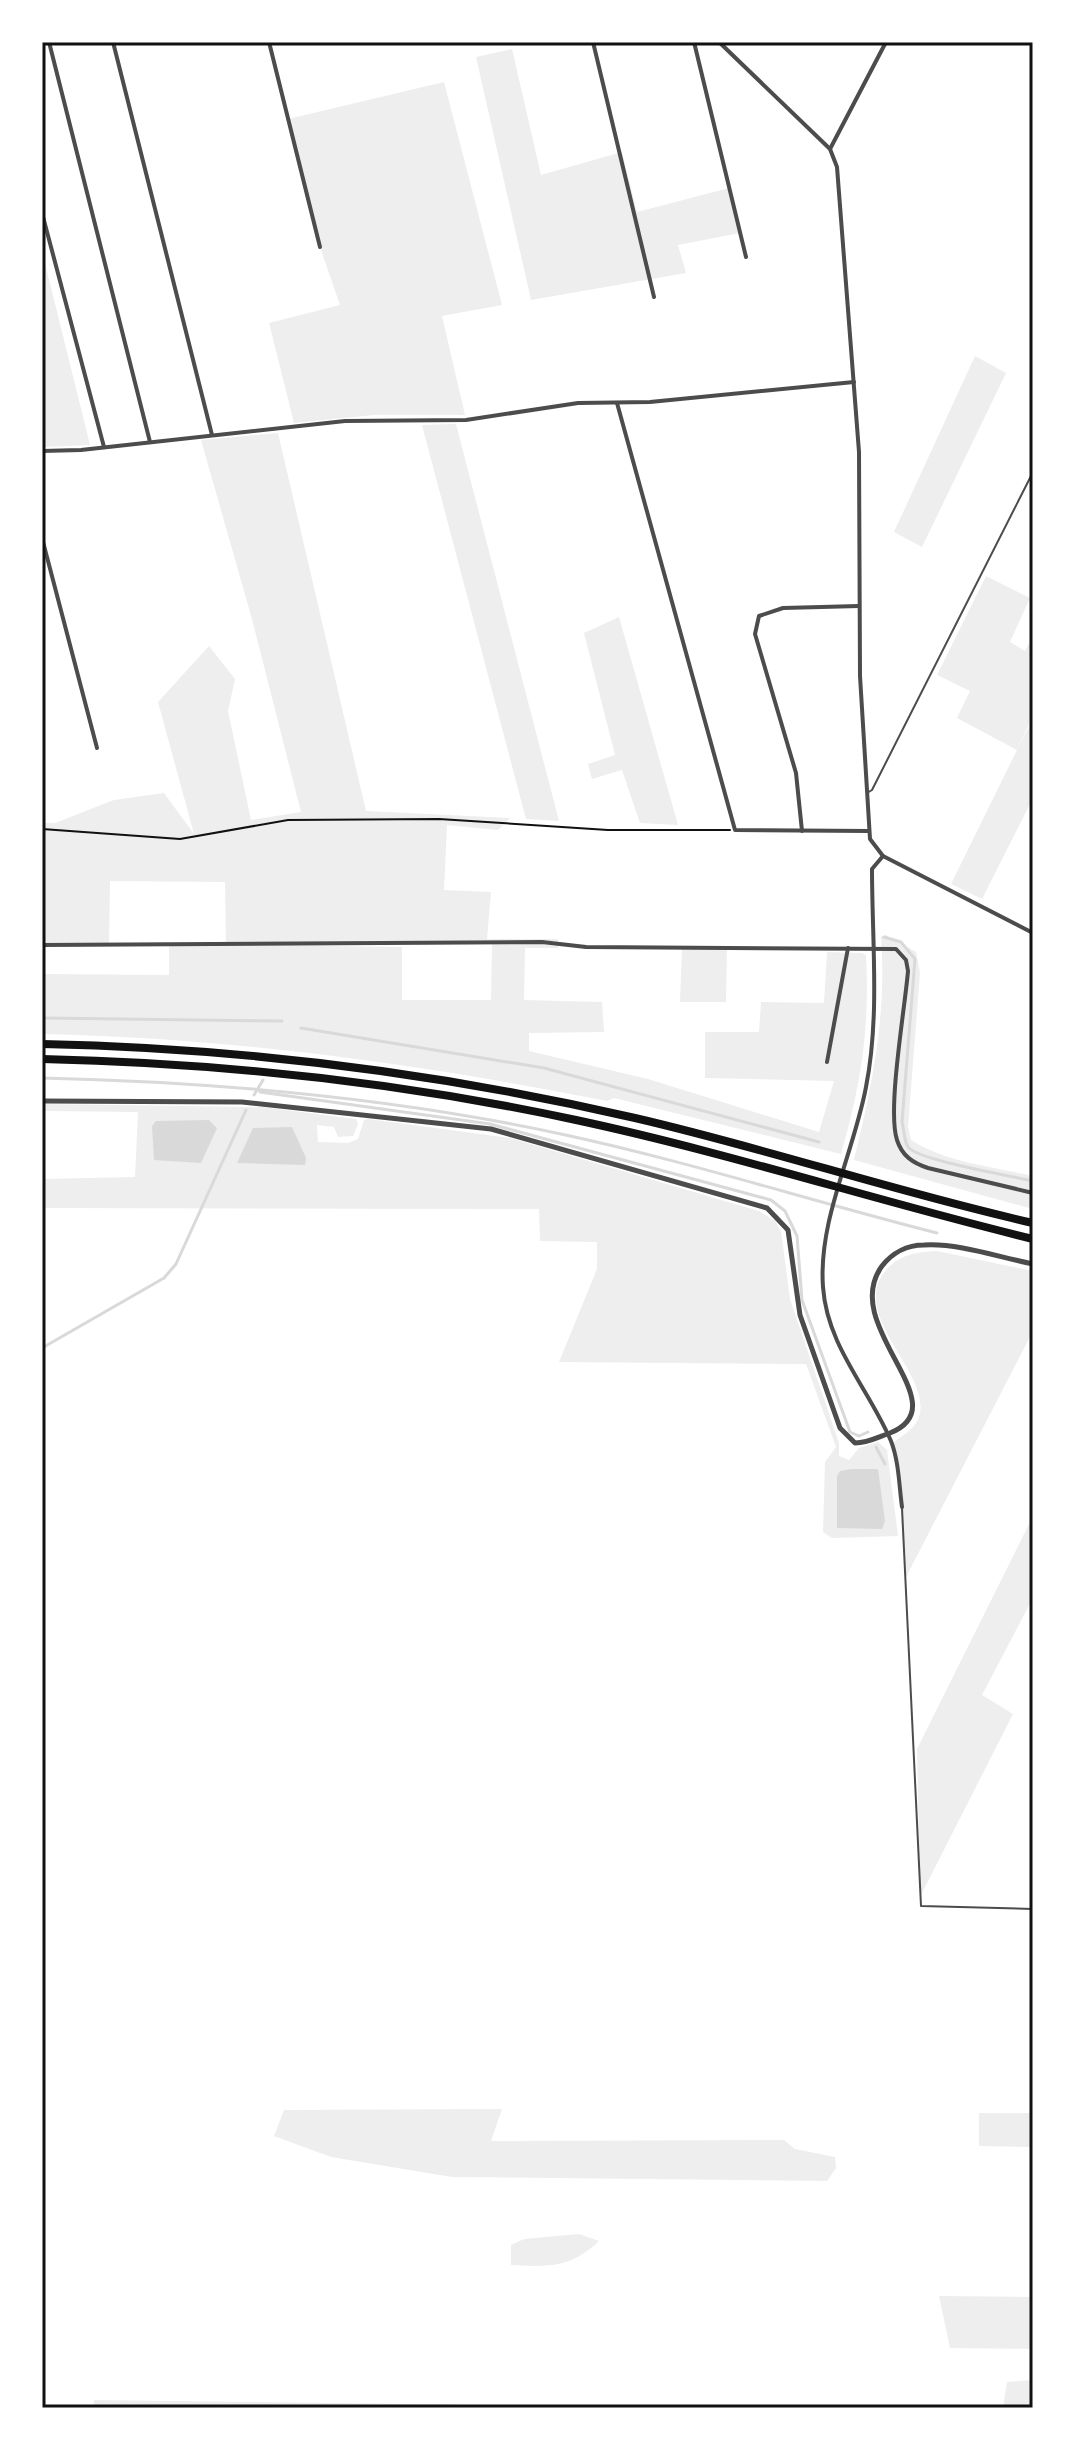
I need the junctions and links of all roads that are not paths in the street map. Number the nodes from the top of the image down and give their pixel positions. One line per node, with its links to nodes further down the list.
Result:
1 (49, 42): 16 (street)
2 (113, 42): 15 (street)
3 (269, 42): 10 (street)
4 (593, 42): 12 (street)
5 (694, 42): 11 (street)
6 (719, 42): 8 (street)
7 (886, 42): 8 (street)
8 (830, 149): 13 (street)
9 (42, 213): 17 (street)
10 (320, 247)
11 (746, 257)
12 (654, 297)
13 (854, 382): 14 (street); 21 (street)
14 (617, 403): 15 (street); 24 (street)
15 (212, 436): 16 (street)
16 (150, 442): 17 (street)
17 (104, 447): 18 (street)
18 (42, 451)
19 (1033, 472): 23 (lane)
20 (42, 538): 22 (street)
21 (859, 606): 23 (street); 24 (street)
22 (97, 748)
23 (867, 793): 25 (street)
24 (802, 831): 25 (street)
25 (869, 831): 26 (street)
26 (883, 856): 27 (street); 29 (street)
27 (1033, 933)
28 (42, 945): 30 (street)
29 (872, 947): 30 (street); 35 (street); 39 (street)
30 (848, 948): 33 (street)
31 (42, 1044): 36 (highway)
32 (42, 1059): 37 (highway)
33 (827, 1062)
34 (42, 1101): 39 (street)
35 (1033, 1193)
36 (1033, 1223)
37 (1033, 1239)
38 (1033, 1264): 39 (street)
39 (887, 1433): 40 (street)
40 (902, 1507): 41 (lane)
41 (1033, 1909)

